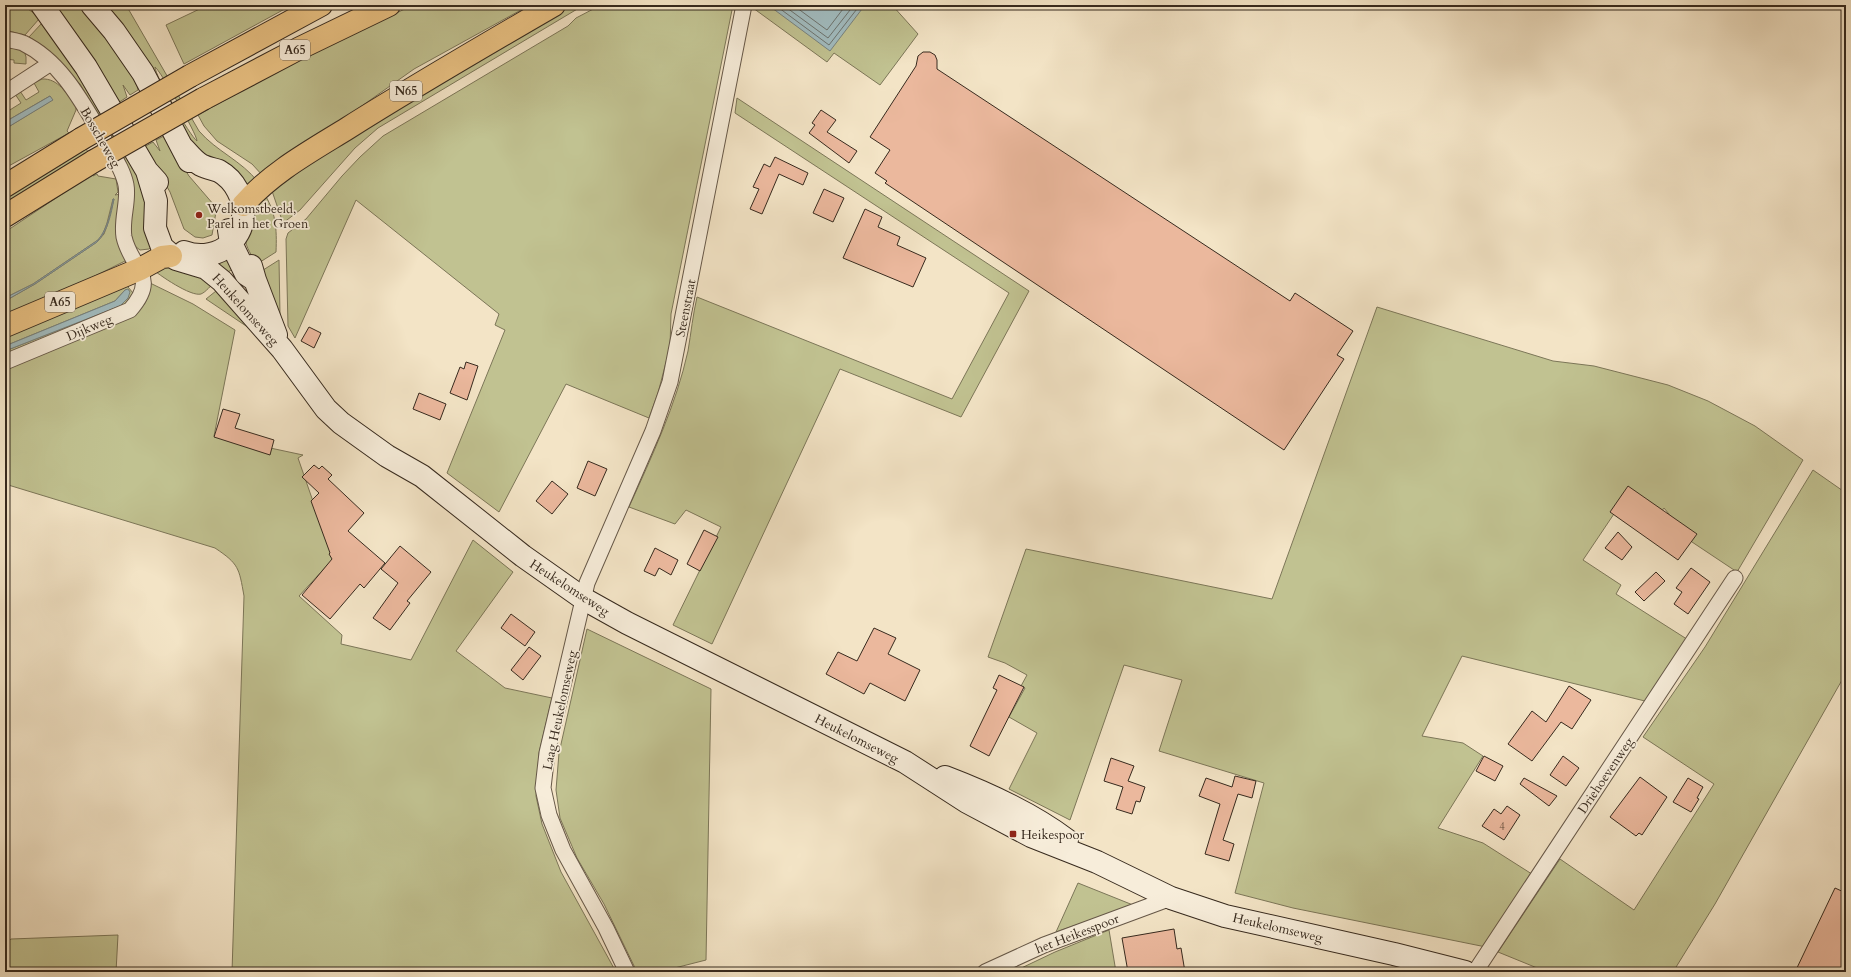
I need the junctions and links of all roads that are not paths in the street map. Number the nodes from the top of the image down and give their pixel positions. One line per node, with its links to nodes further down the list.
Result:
1 (92, 5): 10 (street)
2 (321, 5): 11 (main road, A65, bridge)
3 (389, 5): 13 (main road, A65, bridge)
4 (554, 5): 12 (main road, N65)
5 (744, 5): 21 (street, Steenstraat)
6 (41, 8): 15 (street, Bosscheweg)
7 (5, 39): 8 (street, Bosscheweg)
8 (51, 63): 9 (street); 16 (street, Bosscheweg)
9 (5, 93)
10 (184, 148): 12 (street); 14 (street)
11 (5, 186)
12 (243, 205): 14 (street)
13 (5, 216)
14 (234, 239): 15 (street); 18 (street, Heukelomseweg)
15 (174, 253): 16 (main road, A65); 18 (street, Heukelomseweg)
16 (138, 265): 17 (main road, A65); 19 (street, Dijkweg)
17 (5, 326)
18 (282, 349): 21 (street, Heukelomseweg)
19 (5, 362)
20 (1735, 578): 26 (street, Driehoevenweg)
21 (584, 599): 22 (street, Heukelomseweg); 23 (street, Laag Heukelomseweg)
22 (1171, 898): 24 (street, het Heikesspoor); 25 (street, Heukelomseweg)
23 (627, 972)
24 (985, 972)
25 (1465, 972)
26 (1475, 972)

